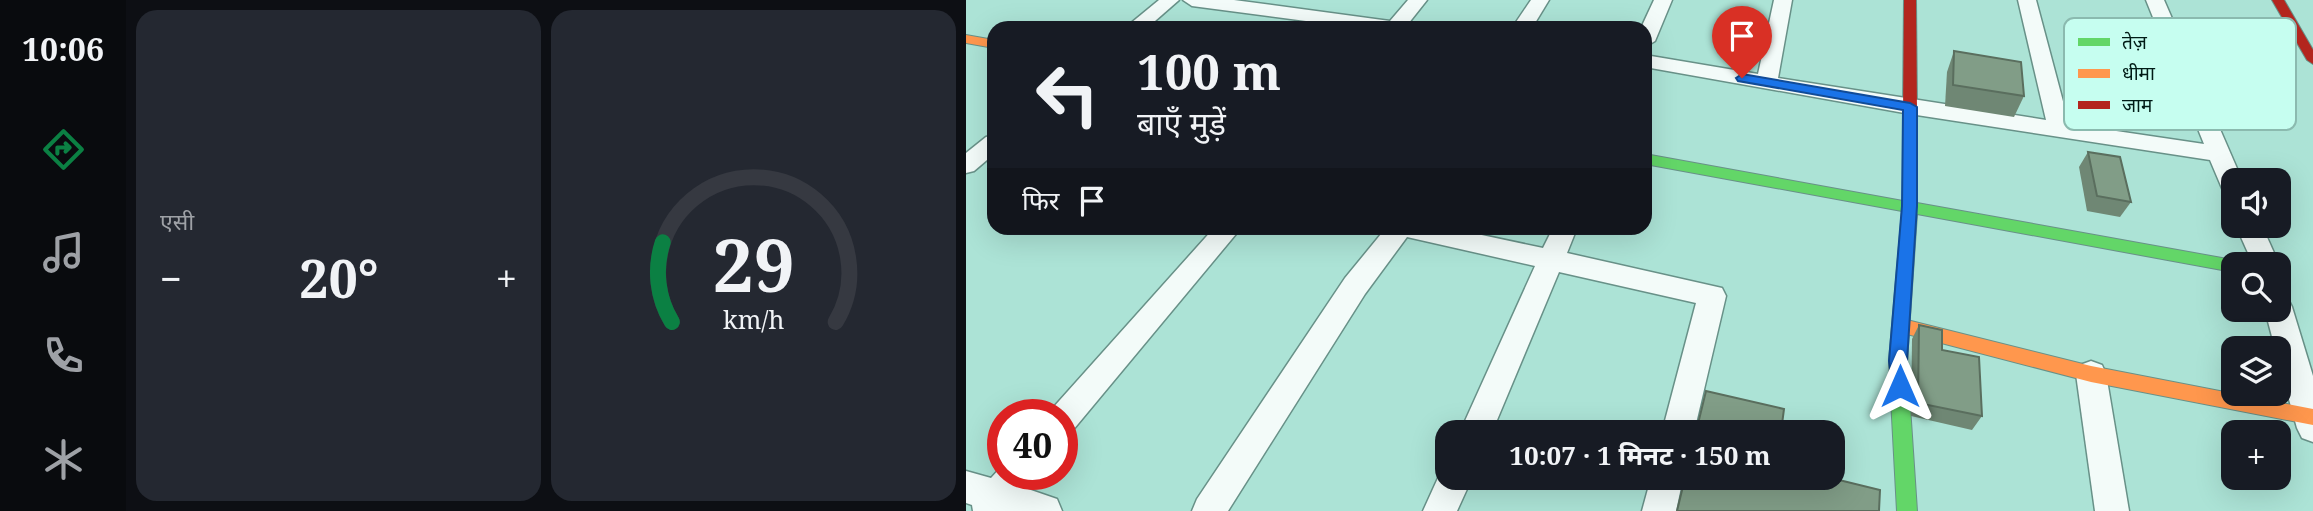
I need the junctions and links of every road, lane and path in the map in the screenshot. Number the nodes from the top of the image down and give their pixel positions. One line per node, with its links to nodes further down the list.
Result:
1 (1170, 0): 14 (street)
2 (1192, 0): 11 (street)
3 (1418, 0): 16 (street)
4 (1540, 0): 17 (street)
5 (1663, 0): 18 (street)
6 (1783, 0): 24 (street)
7 (1910, 0): 25 (street)
8 (2027, 0): 26 (street)
9 (2155, 0): 12 (street)
10 (2278, 0): 13 (street)
11 (1285, 6): 15 (street)
12 (2162, 18)
13 (2288, 18)
14 (1144, 21)
15 (1359, 21)
16 (1400, 21)
17 (1526, 21)
18 (1652, 25)
19 (2296, 31): 22 (street)
20 (966, 39): 21 (street)
21 (987, 43)
22 (2313, 60)
23 (1652, 62): 24 (street)
24 (1767, 82): 25 (street)
25 (1910, 107): 26 (street); 35 (street)
26 (2059, 130): 31 (street)
27 (2209, 130): 31 (street)
28 (966, 136): 29 (street)
29 (987, 140)
30 (987, 148): 33 (street)
31 (2219, 154): 34 (street)
32 (1652, 160): 35 (street)
33 (966, 164)
34 (2225, 168)
35 (1910, 206): 41 (street); 43 (street)
36 (1222, 235): 45 (street)
37 (1394, 235): 53 (street)
38 (1441, 235): 40 (street)
39 (1562, 235): 40 (street)
40 (1552, 259): 46 (street); 47 (street)
41 (2221, 264)
42 (2282, 322): 48 (street)
43 (1903, 326): 44 (street); 56 (street)
44 (2091, 374): 48 (street); 57 (street)
45 (1078, 401)
46 (1481, 420)
47 (1681, 420)
48 (2311, 420)
49 (1450, 490): 54 (street)
50 (1664, 490): 55 (street)
51 (991, 492): 52 (street)
52 (1045, 511)
53 (1209, 511)
54 (1440, 511)
55 (1659, 511)
56 (1907, 511)
57 (2112, 511)

